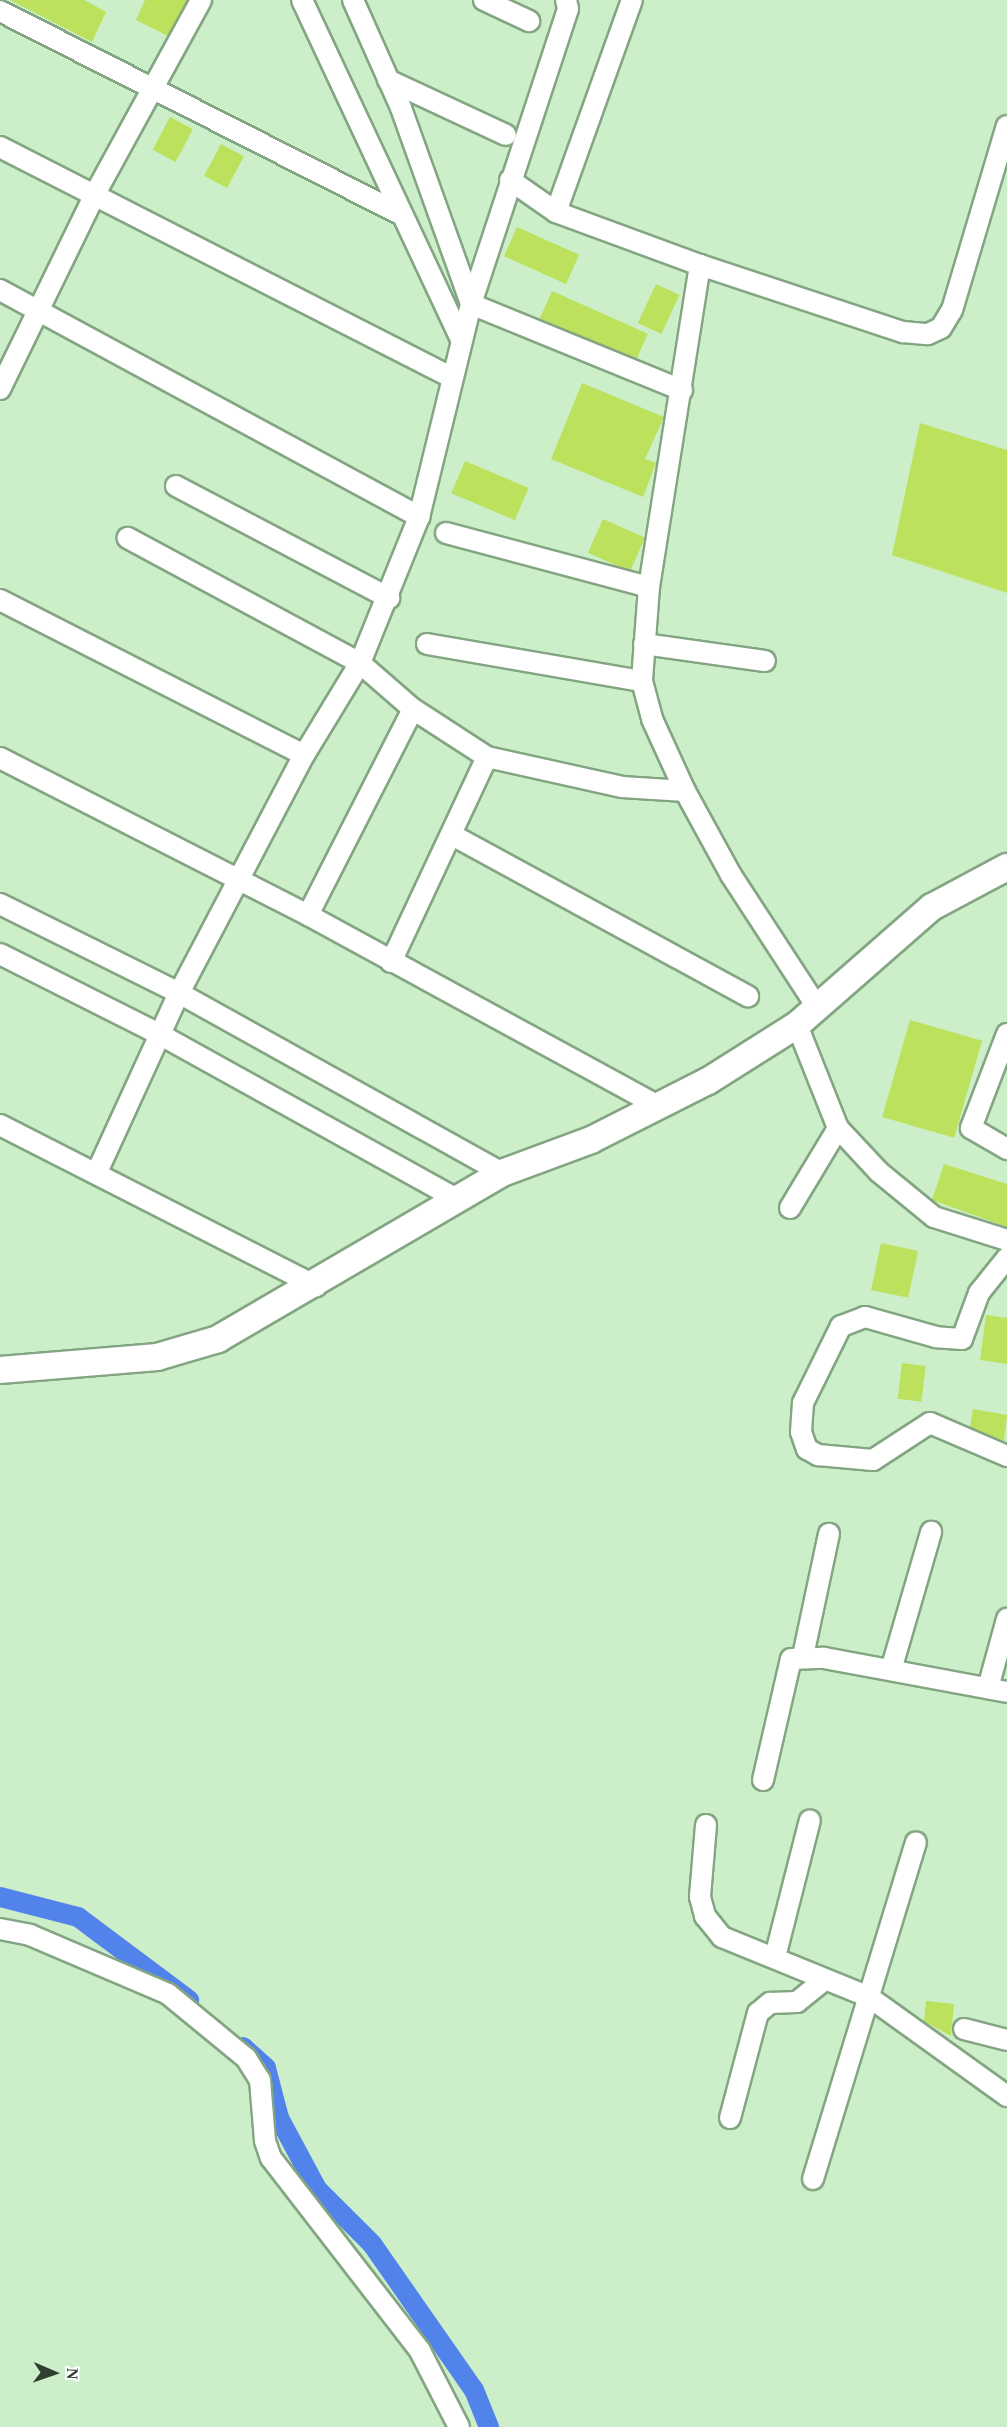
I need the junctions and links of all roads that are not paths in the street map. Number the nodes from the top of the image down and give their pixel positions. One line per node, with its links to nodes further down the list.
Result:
1 (201, 0): 10 (street)
2 (302, 0): 17 (street)
3 (353, 0): 9 (street)
4 (484, 0): 8 (street)
5 (566, 0): 14 (street)
6 (632, 0): 16 (street)
7 (0, 11): 10 (street)
8 (529, 21)
9 (388, 80): 12 (street); 20 (street)
10 (155, 89): 15 (street); 17 (street)
11 (1007, 126): 18 (street)
12 (506, 135)
13 (0, 147): 15 (street)
14 (510, 180): 16 (street); 20 (street)
15 (96, 192): 21 (street); 23 (street)
16 (556, 212): 18 (street)
17 (401, 214): 22 (street)
18 (700, 265): 25 (street)
19 (0, 290): 21 (street)
20 (471, 304): 22 (street); 25 (street)
21 (42, 309): 24 (street); 27 (street)
22 (461, 340): 23 (street)
23 (453, 378): 27 (street)
24 (0, 389)
25 (682, 390): 30 (street)
26 (176, 486): 31 (street)
27 (420, 517): 31 (street)
28 (446, 533): 30 (street)
29 (128, 538): 36 (street)
30 (649, 587): 34 (street)
31 (389, 598): 36 (street)
32 (0, 600): 39 (street)
33 (427, 644): 37 (street)
34 (644, 644): 35 (street); 37 (street)
35 (765, 661)
36 (360, 663): 38 (street); 39 (street)
37 (642, 681): 42 (street)
38 (413, 709): 40 (street); 47 (street)
39 (304, 755): 45 (street)
40 (487, 757): 42 (street); 43 (street)
41 (0, 758): 45 (street)
42 (685, 791): 52 (street)
43 (453, 836): 49 (street); 51 (street)
44 (1007, 867): 52 (street)
45 (238, 880): 47 (street); 50 (street)
46 (0, 904): 50 (street)
47 (308, 915): 49 (street)
48 (0, 954): 54 (street)
49 (391, 962): 56 (street)
50 (179, 993): 54 (street); 61 (street)
51 (748, 996)
52 (817, 1007): 53 (street)
53 (797, 1025): 56 (street); 58 (street)
54 (159, 1034): 60 (street); 62 (street)
55 (1007, 1034): 59 (street)
56 (660, 1107): 61 (street)
57 (0, 1125): 60 (street)
58 (838, 1128): 63 (street); 64 (street)
59 (1006, 1146)
60 (97, 1172): 66 (street)
61 (502, 1173): 62 (street)
62 (459, 1200): 66 (street)
63 (790, 1208)
64 (1007, 1240)
65 (1007, 1258): 68 (street)
66 (316, 1286): 67 (street)
67 (0, 1370)
68 (1007, 1456)
69 (931, 1532): 73 (street)
70 (829, 1534): 72 (street)
71 (1007, 1619): 74 (street)
72 (803, 1656): 73 (street); 75 (street)
73 (891, 1670): 74 (street)
74 (997, 1690)
75 (763, 1780)
76 (810, 1820): 80 (street)
77 (706, 1825): 80 (street)
78 (916, 1842): 82 (street)
79 (0, 1929): 88 (street)
80 (775, 1957): 81 (street)
81 (822, 1982): 82 (street); 86 (street)
82 (868, 1997): 85 (street); 87 (street)
83 (964, 2029): 84 (street)
84 (1007, 2040)
85 (1007, 2096)
86 (730, 2118)
87 (813, 2179)
88 (459, 2427)

